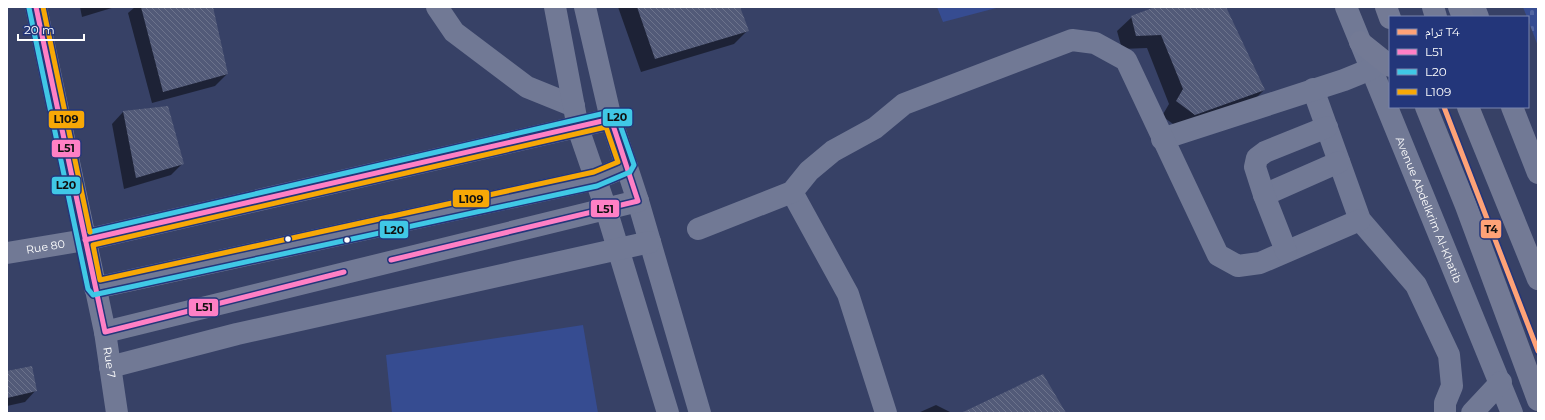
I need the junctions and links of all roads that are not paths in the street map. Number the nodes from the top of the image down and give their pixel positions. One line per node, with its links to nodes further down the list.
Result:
1 (36, 7): 31 (street, Rue 7)
2 (437, 7): 10 (street)
3 (555, 7): 10 (street)
4 (585, 7): 16 (street)
5 (1346, 7): 6 (street)
6 (1360, 42): 7 (highway)
7 (1381, 67): 8 (street); 9 (street, Avenue Abdelkrim Al-Khatib)
8 (1313, 89): 17 (street); 20 (street)
9 (1389, 90)
10 (574, 106): 18 (street)
11 (1395, 108): 40 (street, Avenue Abdelkrim Al-Khatib)
12 (1426, 108): 41 (highway)
13 (1468, 108): 19 (highway)
14 (1476, 108): 19 (highway)
15 (1512, 108): 23 (street)
16 (611, 119): 18 (street, Rue 80); 22 (street)
17 (1327, 126): 21 (street); 26 (street)
18 (578, 128): 24 (street); 31 (street, Rue 80)
19 (1477, 128): 36 (highway)
20 (1162, 139): 25 (street); 34 (street)
21 (1339, 162): 26 (street); 29 (street)
22 (627, 166): 24 (street); 27 (street)
23 (1538, 173)
24 (596, 180): 28 (street); 37 (street)
25 (792, 192): 30 (street); 45 (street)
26 (1264, 196): 34 (street)
27 (638, 201): 28 (street); 32 (street)
28 (606, 209): 33 (street); 38 (street)
29 (1360, 220): 34 (street); 46 (street)
30 (698, 229)
31 (85, 240): 35 (street, Rue 80); 37 (street, Rue 7)
32 (650, 242): 33 (street); 44 (street)
33 (618, 250): 39 (street); 43 (street)
34 (1286, 251)
35 (7, 254)
36 (1538, 279)
37 (95, 288): 38 (street, Rue 7)
38 (105, 332): 39 (street, Rue 7)
39 (110, 367): 42 (street, Rue 7)
40 (1501, 382): 47 (street); 48 (street, Avenue Abdelkrim Al-Khatib)
41 (1538, 400)
42 (116, 413)
43 (668, 413)
44 (700, 413)
45 (886, 413)
46 (1445, 413)
47 (1472, 413)
48 (1512, 413)

